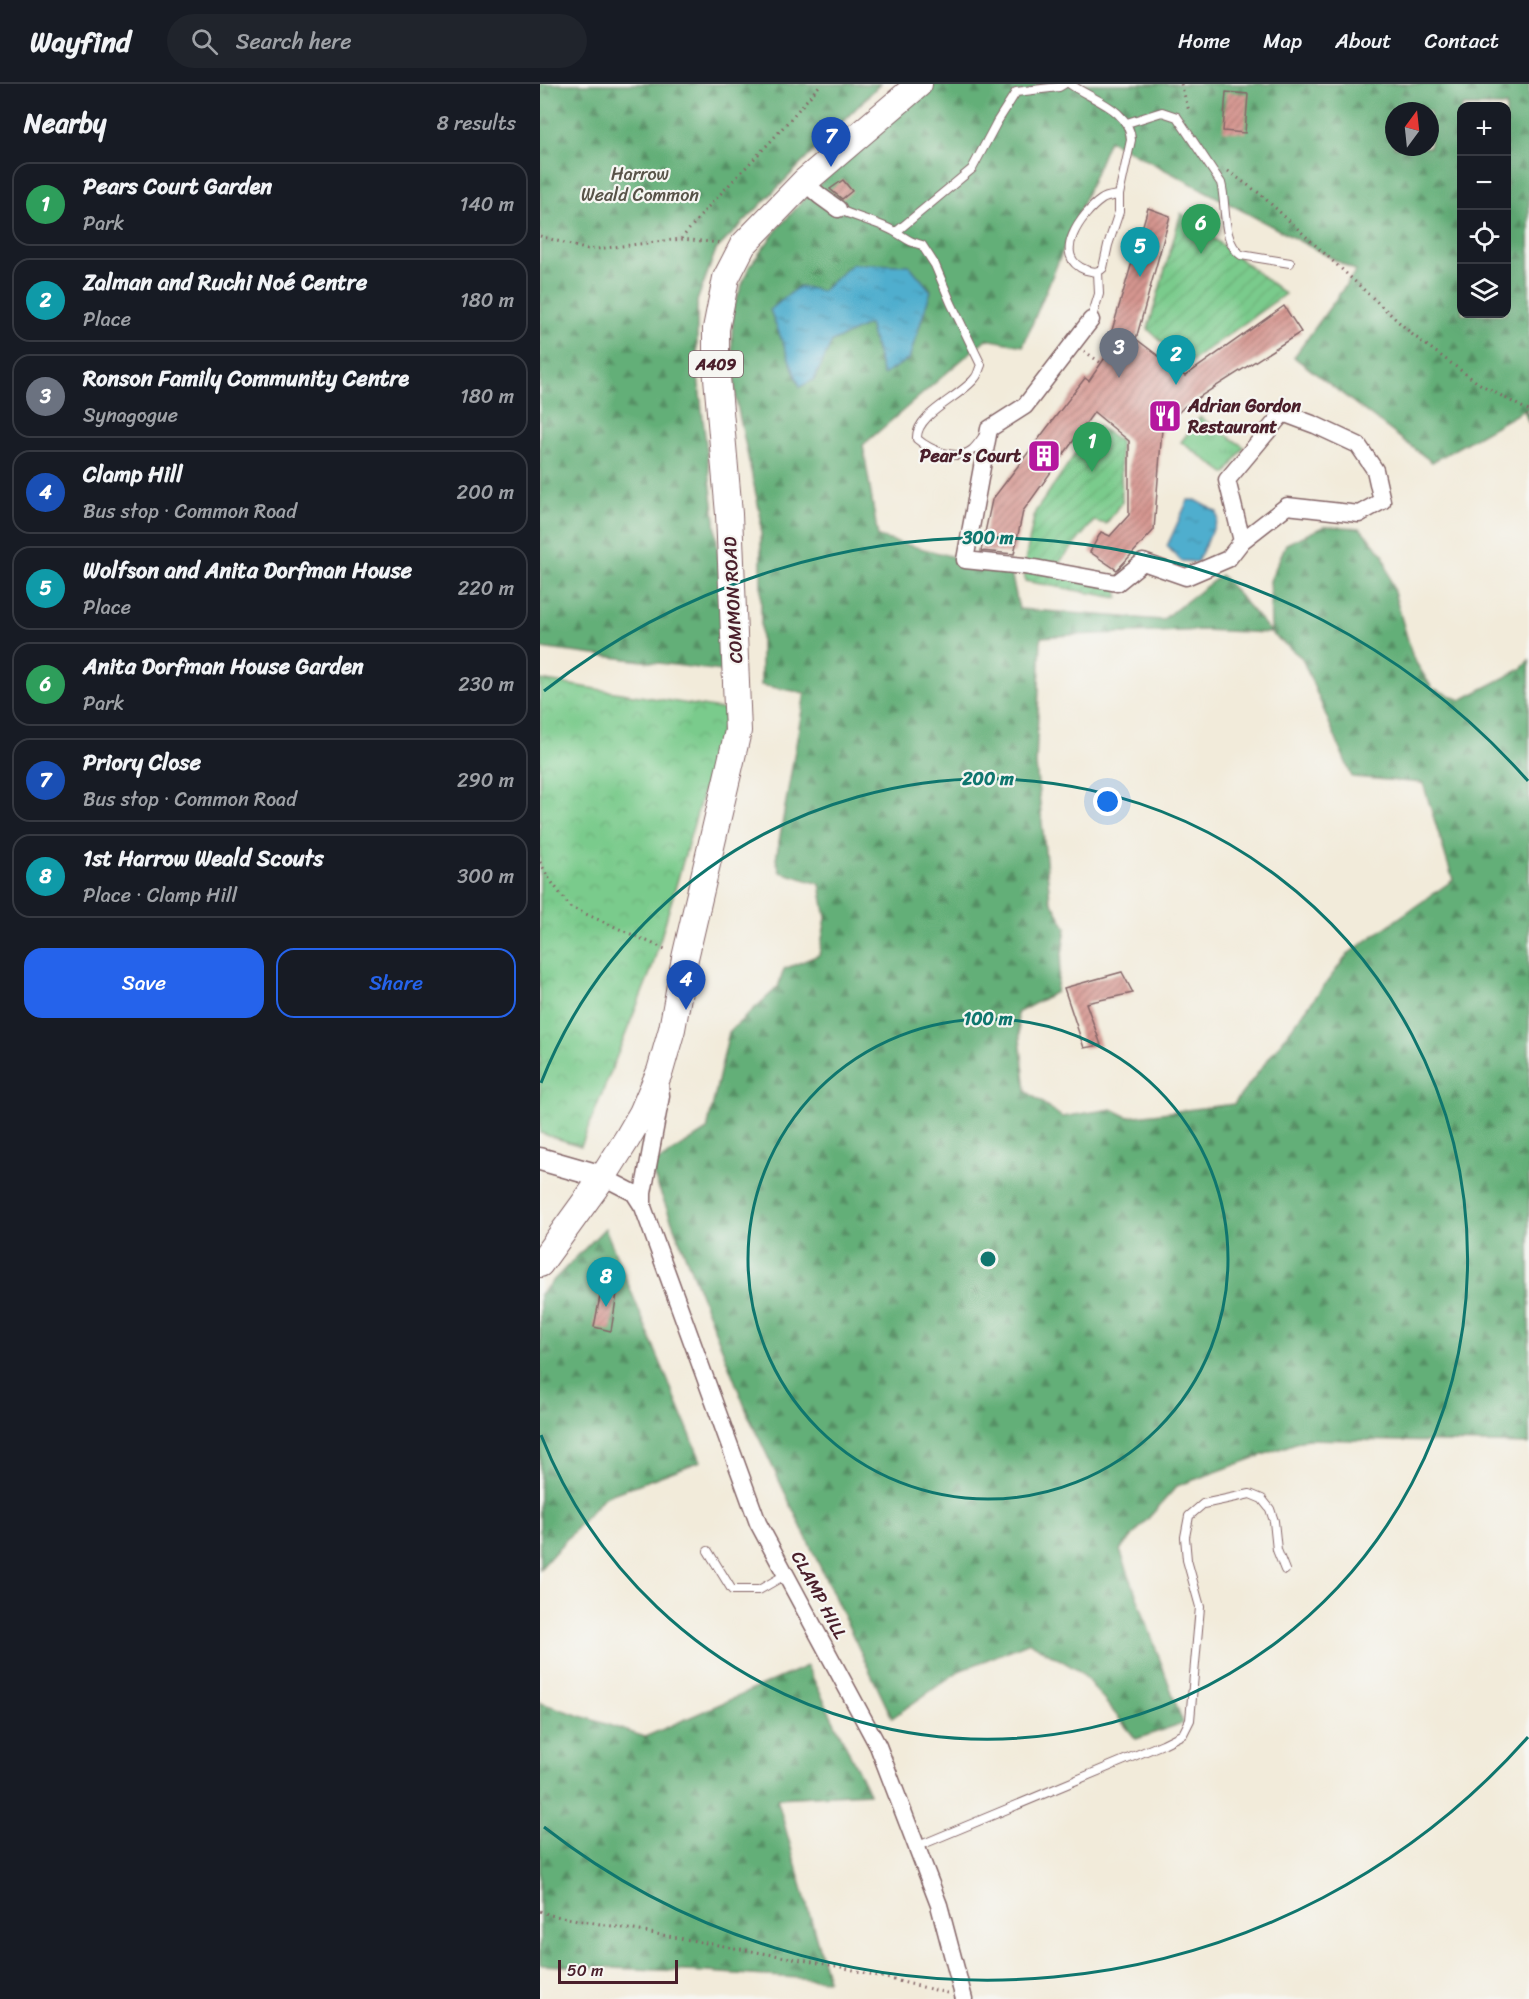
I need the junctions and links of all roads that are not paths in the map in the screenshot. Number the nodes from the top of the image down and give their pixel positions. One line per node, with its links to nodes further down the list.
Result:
1 (919, 84): 5 (main road, COMMON ROAD / A409)
2 (1064, 84): 8 (lane)
3 (1070, 84): 4 (lane)
4 (1127, 123): 6 (lane); 9 (lane)
5 (804, 182): 7 (street); 14 (main road, COMMON ROAD / A409)
6 (1119, 195): 10 (lane); 10 (lane)
7 (838, 209): 8 (lane)
8 (896, 232): 12 (lane)
9 (1290, 263)
10 (1098, 272): 11 (lane)
11 (1091, 320): 12 (street)
12 (989, 429): 13 (street)
13 (1242, 541): 13 (street)
14 (660, 1071): 16 (main road, COMMON ROAD / A409); 17 (street, CLAMP HILL)
15 (540, 1159): 16 (street)
16 (603, 1177): 17 (street, CLAMP HILL); 18 (main road, A409)
17 (643, 1207): 21 (street, CLAMP HILL)
18 (542, 1259)
19 (708, 1551): 21 (lane)
20 (1285, 1570): 22 (lane)
21 (785, 1575): 22 (street, CLAMP HILL)
22 (916, 1847): 23 (street, CLAMP HILL)
23 (964, 1998)

